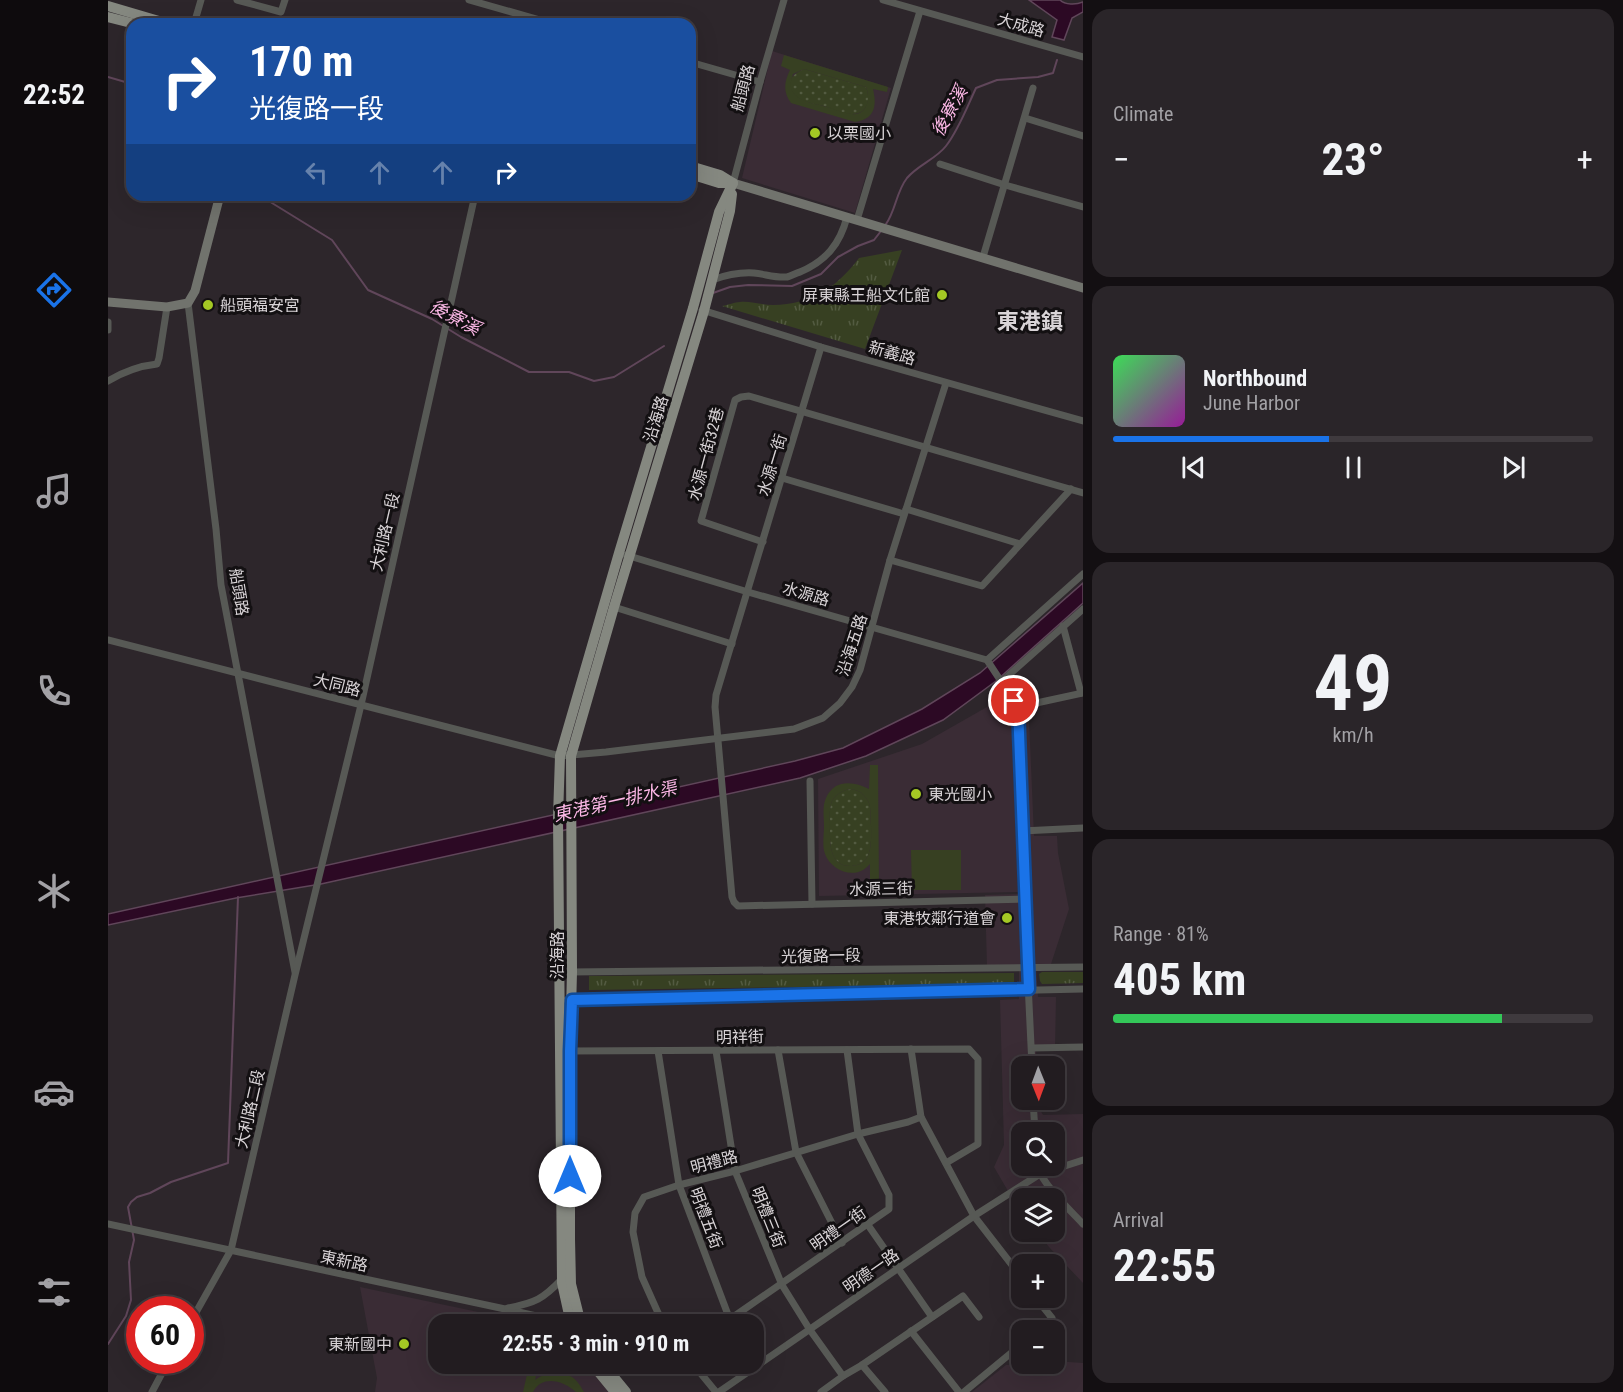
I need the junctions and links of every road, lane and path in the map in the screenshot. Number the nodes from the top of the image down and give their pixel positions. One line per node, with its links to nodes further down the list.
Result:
1 (201, 0): 11 (street)
2 (237, 0): 3 (street)
3 (285, 0)
4 (469, 0): 12 (street)
5 (784, 0): 16 (street, 船頭路)
6 (883, 0): 8 (street, 大成路)
7 (108, 6): 10 (main road)
8 (920, 10): 14 (street, 大成路); 28 (street)
9 (108, 17): 13 (main road)
10 (149, 18)
11 (196, 18)
12 (533, 18)
13 (126, 22)
14 (1083, 57)
15 (696, 64): 16 (street)
16 (760, 82): 23 (street, 船頭路)
17 (1034, 88): 18 (street)
18 (1025, 118): 19 (street); 24 (street)
19 (1083, 136)
20 (940, 164): 24 (street)
21 (696, 168): 23 (main road)
22 (696, 176): 23 (main road)
23 (733, 183): 28 (main road); 30 (main road, 沿海路); 35 (main road, 沿海路)
24 (1005, 185): 27 (street); 29 (street)
25 (218, 201): 33 (main road, 船頭路)
26 (474, 201): 64 (street, 大利路一段)
27 (1083, 207)
28 (852, 219): 29 (main road); 30 (street)
29 (983, 257): 31 (main road)
30 (712, 280): 35 (main road, 沿海路)
31 (1083, 288)
32 (108, 302): 34 (main road)
33 (188, 303): 34 (main road); 61 (street, 船頭路)
34 (167, 307): 39 (street)
35 (699, 309): 38 (street, 新義路); 50 (main road, 沿海路); 50 (main road, 沿海路)
36 (108, 322): 37 (street)
37 (108, 330)
38 (821, 346): 40 (street, 新義路); 41 (street, 水源一街)
39 (108, 381)
40 (946, 383): 42 (street, 新義路); 43 (street, 沿海五路)
41 (802, 412): 43 (street); 44 (street, 水源一街); 48 (street, 水源一街32巷)
42 (1083, 421)
43 (925, 448): 45 (street); 47 (street, 沿海五路)
44 (782, 478): 47 (street); 48 (street, 水源一街)
45 (1071, 489): 46 (street); 49 (street)
46 (1083, 493)
47 (905, 512): 49 (street); 51 (street, 沿海五路)
48 (763, 542): 53 (street, 水源一街)
49 (1020, 544): 51 (street)
50 (624, 554): 53 (street, 水源路); 54 (main road, 沿海路); 67 (main road, 沿海路)
51 (890, 560): 57 (street, 沿海五路)
52 (1083, 574): 60 (street)
53 (748, 592): 57 (street, 水源路); 59 (street, 水源一街)
54 (614, 607): 59 (street); 67 (main road, 沿海路)
55 (1083, 609): 56 (street)
56 (1064, 626): 62 (street); 63 (street)
57 (873, 627): 60 (street, 水源路); 66 (street, 沿海五路)
58 (108, 640): 61 (street, 大同路)
59 (732, 644): 66 (street, 水源一街)
60 (987, 660): 62 (street)
61 (239, 673): 64 (street, 大同路); 78 (street, 船頭路)
62 (1001, 681): 65 (street)
63 (1082, 693): 65 (street)
64 (361, 705): 67 (street, 大同路); 78 (street, 大利路一段)
65 (1018, 707): 70 (street)
66 (718, 738): 67 (street, 沿海五路); 73 (street, 水源一街)
67 (565, 756): 76 (main road, 沿海路); 77 (main road, 沿海路)
68 (810, 782): 72 (street)
69 (1083, 828): 70 (street)
70 (1022, 831): 71 (street)
71 (1024, 899): 72 (street, 水源三街); 74 (street)
72 (813, 904): 73 (street, 水源三街)
73 (738, 906)
74 (1028, 967): 75 (street, 光復路一段); 77 (street, 光復路一段); 79 (street)
75 (1083, 967)
76 (559, 972): 77 (street, 光復路一段); 81 (main road, 沿海路)
77 (572, 972): 82 (main road, 沿海路)
78 (295, 975): 107 (street, 大利路二段)
79 (1029, 989): 80 (street); 82 (street); 84 (street)
80 (1083, 989)
81 (559, 1000): 82 (street); 110 (main road, 沿海路)
82 (572, 1000): 88 (main road, 沿海路)
83 (1083, 1047): 84 (street)
84 (1032, 1048): 91 (street)
85 (911, 1049): 87 (street, 明祥街); 92 (street); 96 (street, 明祥街)
86 (778, 1050): 87 (street, 明祥街); 90 (street, 明祥街); 94 (street)
87 (847, 1050): 93 (street, 明禮一街)
88 (570, 1051): 89 (street, 明祥街); 117 (main road, 沿海路)
89 (658, 1051): 90 (street, 明祥街); 101 (street, 明禮五街)
90 (716, 1051): 98 (street, 明禮三街)
91 (1032, 1056)
92 (921, 1117): 93 (street, 明禮路); 96 (street)
93 (858, 1134): 94 (street, 明禮路); 105 (street, 明禮一街)
94 (796, 1152): 98 (street, 明禮路); 106 (street)
95 (1083, 1161): 97 (street, 明德一路)
96 (946, 1163): 102 (street)
97 (1065, 1166)
98 (735, 1171): 101 (street, 明禮路); 111 (street, 明禮三街)
99 (1037, 1176): 102 (street, 明德一路)
100 (1042, 1176): 104 (street)
101 (679, 1185): 118 (street, 明禮路); 119 (street, 明禮五街)
102 (974, 1216): 108 (street); 109 (street, 明德一路)
103 (108, 1224): 107 (street, 東新路)
104 (1083, 1224)
105 (868, 1225): 106 (street, 明禮一街); 109 (street)
106 (842, 1243): 111 (street, 明禮一街)
107 (231, 1250): 112 (street, 大利路二段); 114 (street, 東新路)
108 (1011, 1264)
109 (899, 1268): 121 (street); 124 (street, 明德一路)
110 (562, 1280): 114 (street); 116 (main road, 沿海路)
111 (782, 1285): 120 (street, 明禮一街); 124 (street, 明禮三街)
112 (204, 1298)
113 (1044, 1308): 123 (street)
114 (506, 1309): 115 (street, 東新路)
115 (528, 1314)
116 (570, 1314)
117 (578, 1314)
118 (659, 1314)
119 (728, 1314)
120 (739, 1314)
121 (932, 1317): 122 (street); 125 (street)
122 (979, 1317)
123 (1050, 1320)
124 (810, 1330): 132 (street, 明禮三街); 136 (street, 明德一路)
125 (911, 1331): 127 (street); 139 (street)
126 (1011, 1353): 139 (street)
127 (862, 1365): 132 (street); 138 (street)
128 (162, 1374): 133 (street)
129 (600, 1374): 134 (main road)
130 (611, 1374): 135 (main road)
131 (702, 1374): 136 (street)
132 (843, 1376): 137 (street)
133 (152, 1392)
134 (615, 1392)
135 (626, 1392)
136 (718, 1392)
137 (821, 1392)
138 (885, 1392)
139 (961, 1392)

